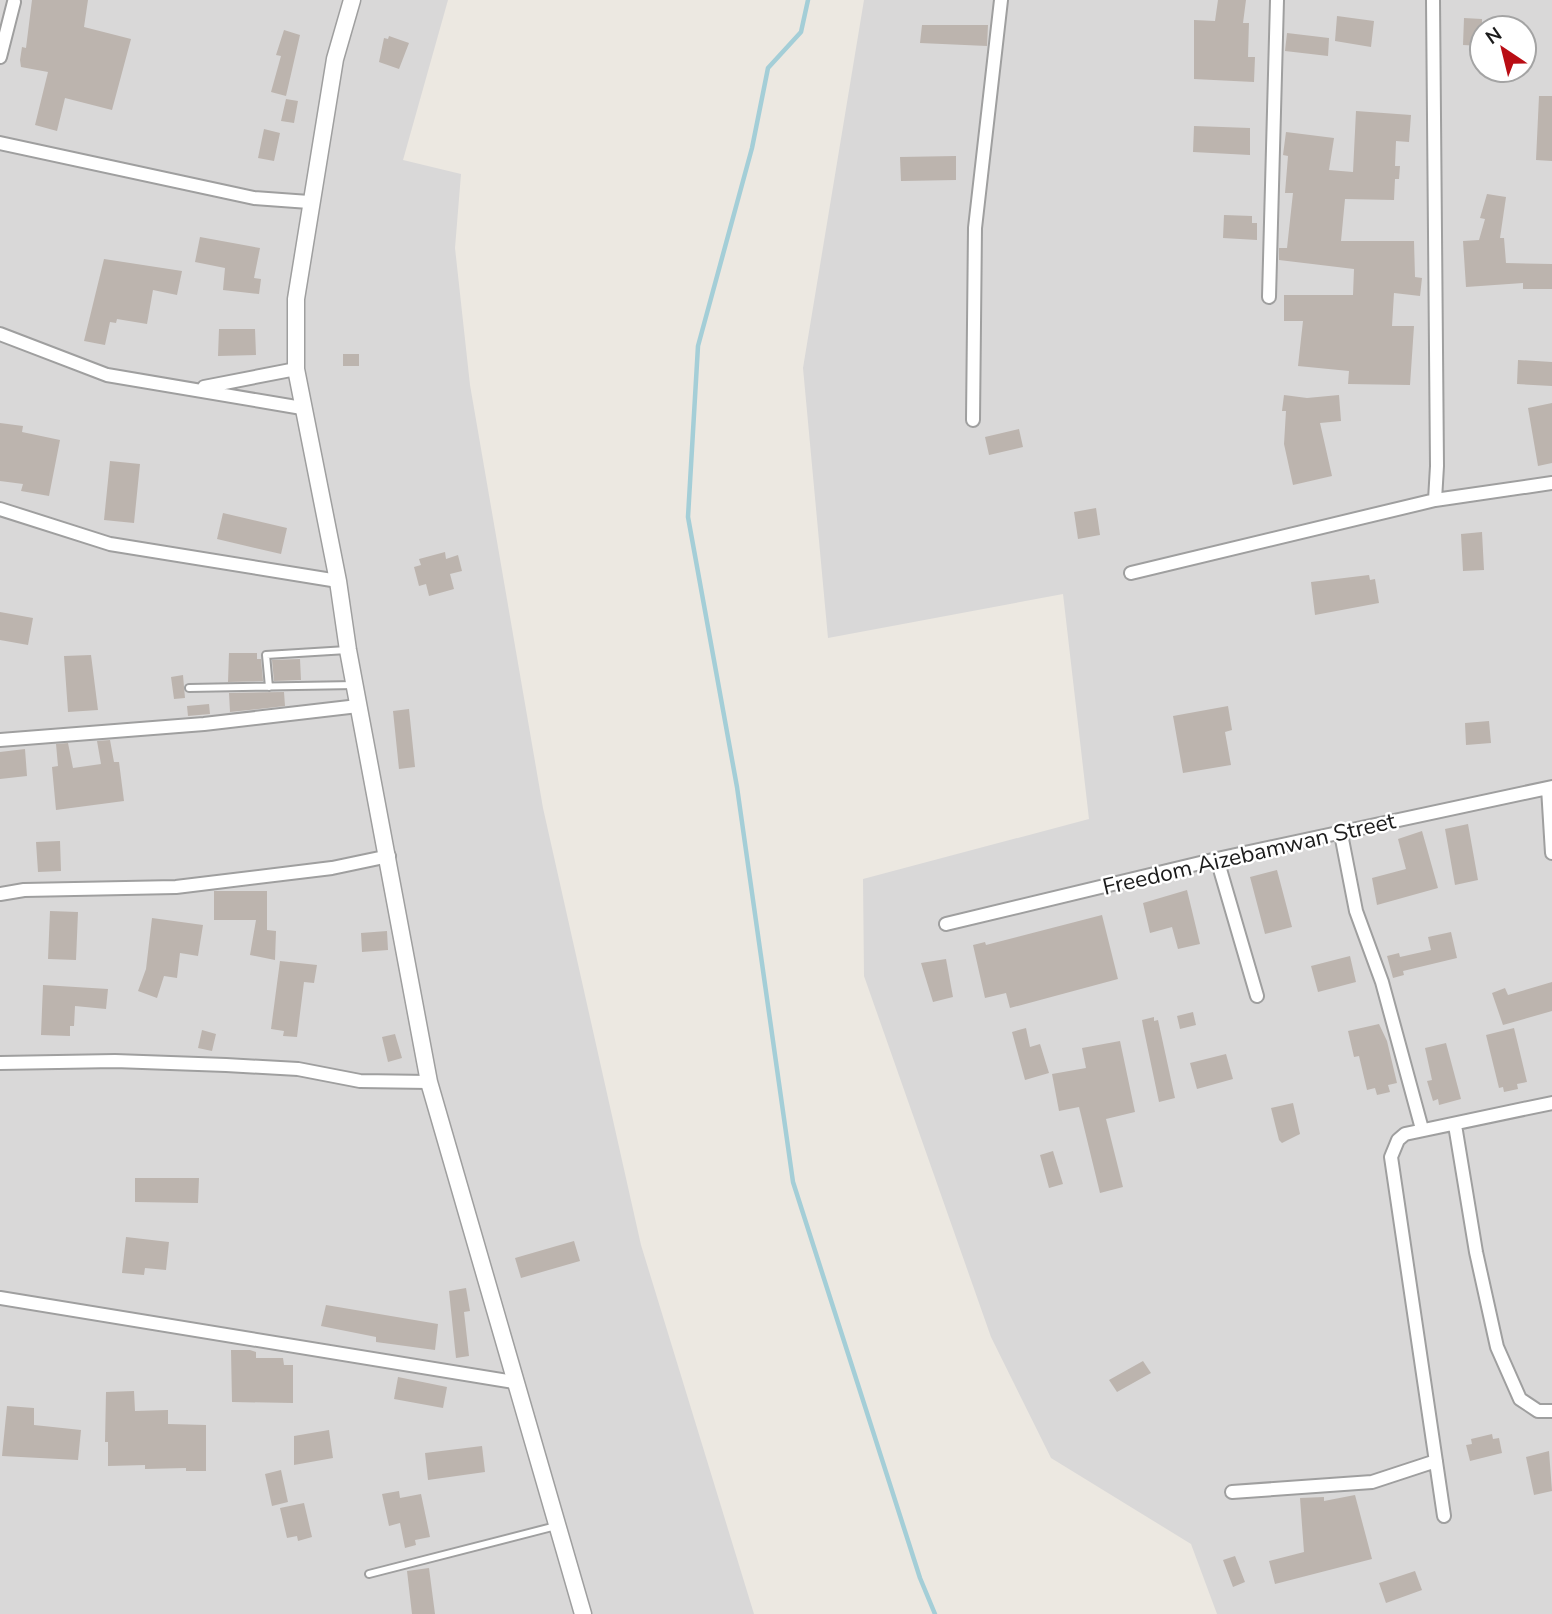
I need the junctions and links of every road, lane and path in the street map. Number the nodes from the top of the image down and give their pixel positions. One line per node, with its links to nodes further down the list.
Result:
1 (352, 0): 8 (street)
2 (1001, 0): 14 (street)
3 (1277, 0): 9 (street)
4 (1433, 0): 16 (street)
5 (14, 2): 6 (street)
6 (0, 57)
7 (0, 143): 8 (street)
8 (309, 202): 11 (street)
9 (1269, 297)
10 (0, 334): 12 (street)
11 (296, 369): 12 (street); 13 (street)
12 (197, 389): 13 (street)
13 (302, 408): 19 (street)
14 (973, 420)
15 (1552, 483): 16 (street)
16 (1435, 500): 18 (street)
17 (0, 509): 19 (street)
18 (1131, 573)
19 (338, 581): 20 (street)
20 (348, 650): 21 (street); 22 (lane)
21 (355, 685): 22 (lane); 24 (street)
22 (269, 687): 23 (lane)
23 (189, 688)
24 (358, 706): 25 (street); 29 (street)
25 (0, 740)
26 (1550, 788): 27 (street, Freedom Aizebamwan Street); 28 (street)
27 (1341, 834): 30 (street, Freedom Aizebamwan Street); 38 (street)
28 (1552, 853)
29 (389, 856): 31 (street); 35 (street)
30 (1217, 859): 32 (street, Freedom Aizebamwan Street); 33 (street)
31 (0, 894)
32 (946, 925)
33 (1257, 996)
34 (0, 1062): 35 (street)
35 (429, 1082): 40 (street)
36 (1552, 1103): 37 (street)
37 (1455, 1125): 38 (street); 41 (street)
38 (1422, 1129): 42 (street)
39 (0, 1298): 40 (street)
40 (514, 1382): 45 (street)
41 (1552, 1411)
42 (1436, 1461): 43 (street); 44 (street)
43 (1232, 1492)
44 (1444, 1516)
45 (556, 1526): 46 (lane); 47 (street)
46 (369, 1574)
47 (583, 1614)

